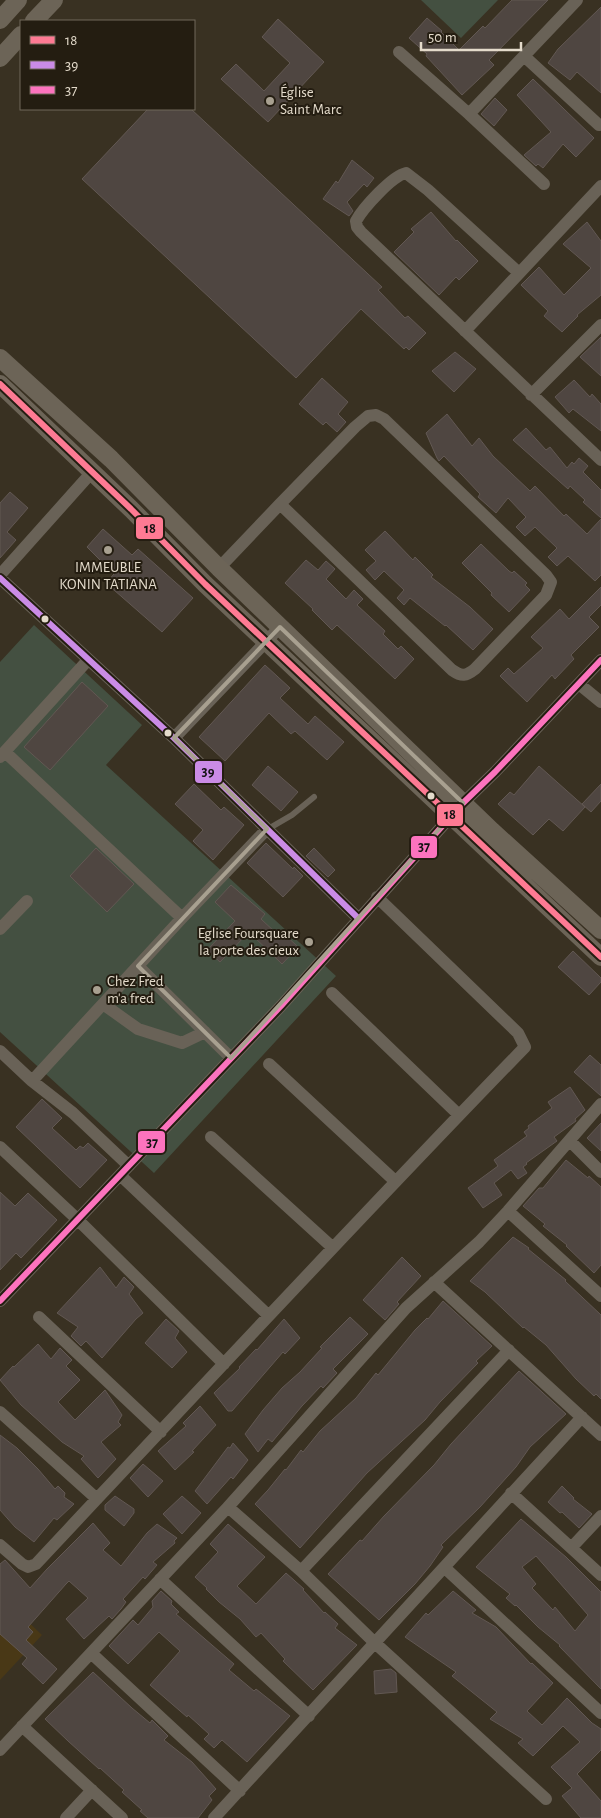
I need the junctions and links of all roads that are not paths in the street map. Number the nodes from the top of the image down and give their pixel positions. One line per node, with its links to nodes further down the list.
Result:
1 (18, 0): 4 (main road)
2 (54, 0): 5 (main road)
3 (577, 0): 8 (street)
4 (0, 20)
5 (35, 20)
6 (20, 36): 9 (main road)
7 (399, 52): 10 (street)
8 (524, 56): 10 (street); 11 (street)
9 (0, 58)
10 (469, 114): 12 (street)
11 (599, 125)
12 (544, 184)
13 (601, 186): 14 (street)
14 (519, 273): 16 (street); 16 (street)
15 (601, 325): 19 (street)
16 (464, 331): 19 (street)
17 (0, 358): 23 (main road)
18 (0, 384): 21 (main road)
19 (531, 395): 20 (street)
20 (601, 460)
21 (92, 472): 24 (street); 26 (main road)
22 (280, 504): 22 (street); 23 (street)
23 (219, 568): 25 (main road)
24 (0, 577): 27 (street)
25 (280, 626): 26 (street); 34 (main road)
26 (266, 641): 31 (street); 35 (main road)
27 (88, 660): 31 (street); 32 (street)
28 (601, 660): 29 (street)
29 (579, 684): 30 (street); 34 (street)
30 (601, 702)
31 (174, 738): 36 (street)
32 (2, 754): 39 (street)
33 (314, 797): 36 (lane)
34 (463, 803): 35 (street); 42 (main road)
35 (451, 816): 37 (street); 43 (main road)
36 (268, 829): 39 (street); 40 (street)
37 (378, 897): 40 (street); 53 (street)
38 (27, 900): 41 (street)
39 (182, 918): 44 (street)
40 (358, 918): 49 (street)
41 (0, 928)
42 (601, 930)
43 (601, 957)
44 (138, 966): 46 (street); 47 (street)
45 (332, 993): 53 (street)
46 (103, 1004): 47 (street); 51 (street)
47 (205, 1032): 49 (street)
48 (0, 1051): 51 (street)
49 (231, 1058): 57 (street)
50 (269, 1064): 59 (street)
51 (32, 1081): 57 (street)
52 (601, 1104): 55 (street)
53 (459, 1115): 59 (street)
54 (211, 1137): 62 (street)
55 (570, 1141): 58 (street); 60 (street)
56 (0, 1147): 61 (street)
57 (124, 1171): 61 (street); 66 (street)
58 (601, 1172)
59 (395, 1181): 62 (street)
60 (508, 1211): 63 (street); 64 (street)
61 (77, 1220): 65 (street); 69 (street)
62 (332, 1247): 66 (street)
63 (434, 1282): 68 (street); 76 (street)
64 (601, 1296)
65 (0, 1301)
66 (269, 1316): 69 (street)
67 (39, 1318): 72 (street)
68 (509, 1350): 71 (street); 81 (street)
69 (224, 1364): 72 (street)
70 (0, 1412): 75 (street)
71 (582, 1417): 73 (street); 74 (street)
72 (160, 1432): 75 (street)
73 (601, 1435)
74 (511, 1493): 79 (street); 80 (street)
75 (97, 1499): 78 (street)
76 (228, 1506): 81 (street); 83 (street)
77 (601, 1516): 79 (street)
78 (0, 1545)
79 (572, 1548): 82 (street)
80 (444, 1568): 84 (street); 86 (street)
81 (301, 1571): 84 (street)
82 (601, 1575)
83 (160, 1579): 85 (street); 87 (street)
84 (375, 1644): 87 (street); 92 (street)
85 (91, 1653): 88 (street); 91 (street)
86 (601, 1713)
87 (309, 1716): 91 (street)
88 (22, 1726): 89 (street); 90 (street)
89 (0, 1750)
90 (92, 1790): 93 (street); 94 (street)
91 (240, 1791): 95 (street)
92 (546, 1799)
93 (66, 1818)
94 (122, 1818)
95 (214, 1818)

